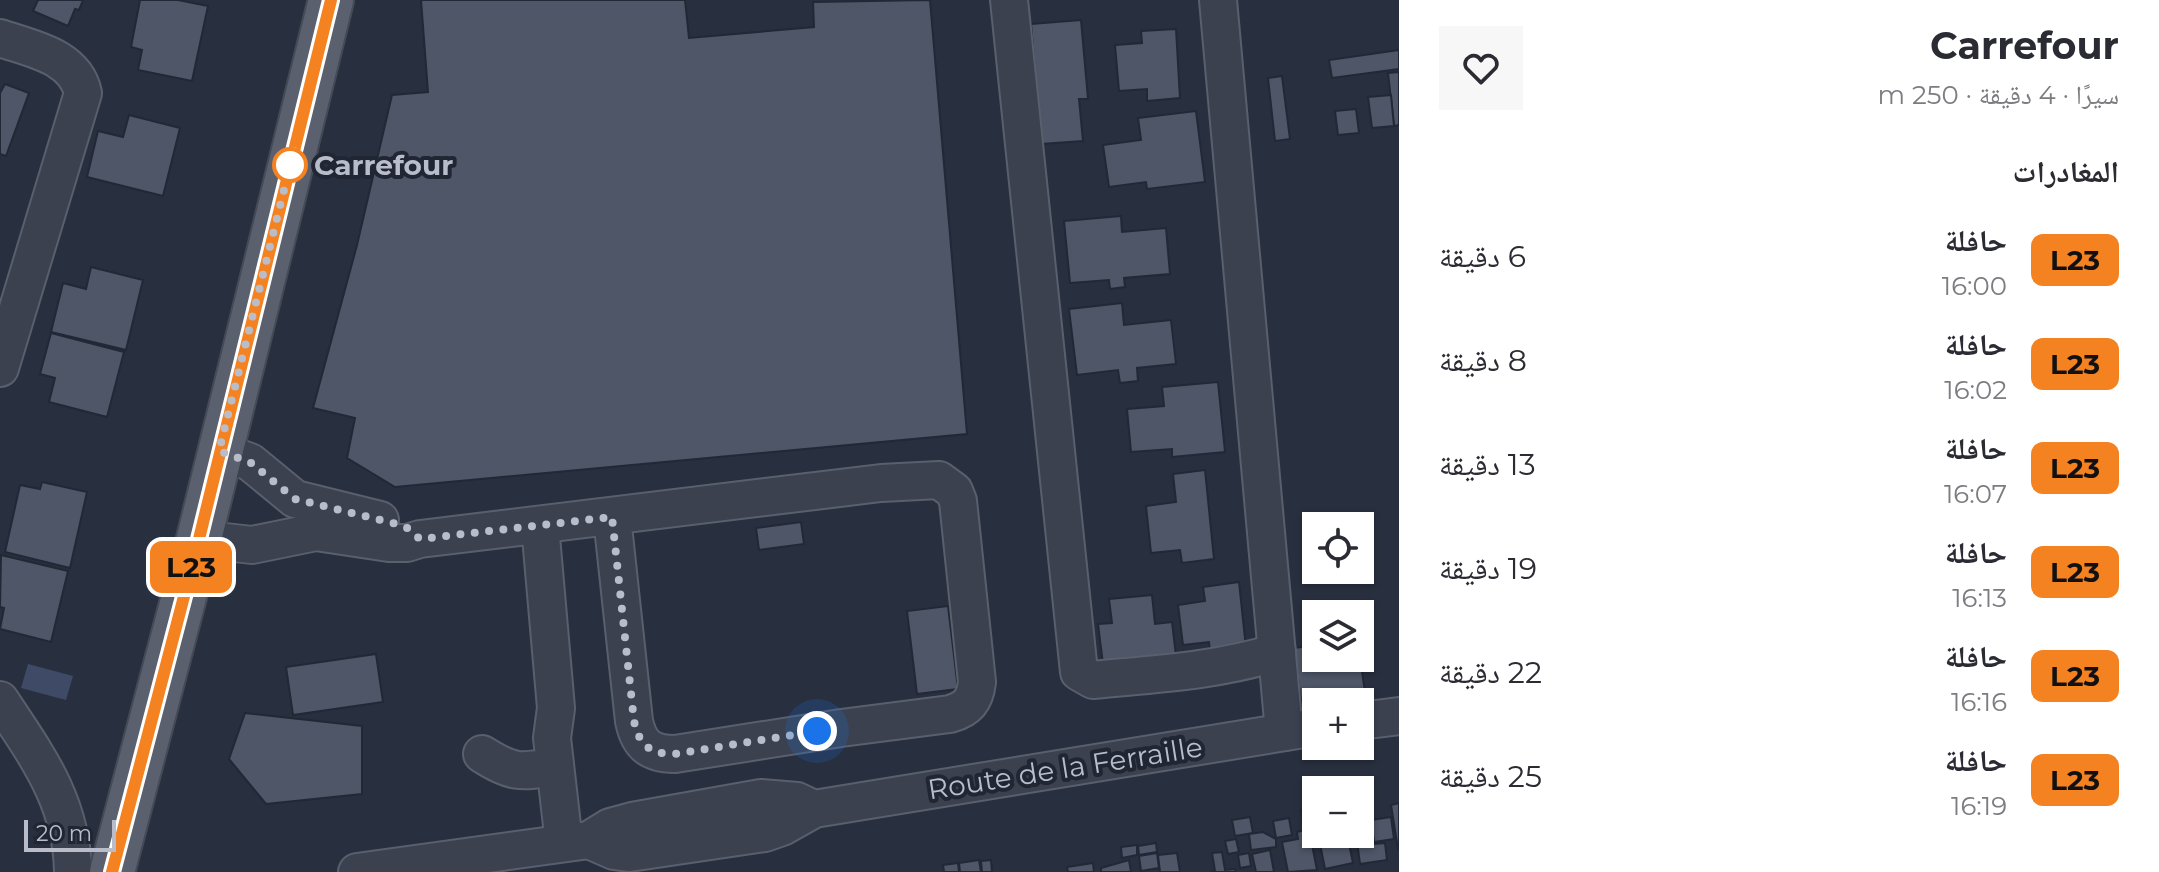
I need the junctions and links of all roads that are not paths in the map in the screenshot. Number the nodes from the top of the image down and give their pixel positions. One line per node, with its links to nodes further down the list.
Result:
1 (331, 0): 6 (main road)
2 (1009, 0): 11 (street)
3 (1218, 0): 11 (street)
4 (0, 38): 5 (street)
5 (0, 368)
6 (219, 451): 8 (street); 10 (main road)
7 (612, 517): 7 (street); 9 (street)
8 (318, 519): 9 (street); 10 (street)
9 (540, 525): 13 (street)
10 (199, 539): 23 (main road)
11 (1277, 652): 16 (street)
12 (0, 700): 22 (street)
13 (556, 708): 18 (street); 19 (street)
14 (1399, 716): 15 (street)
15 (1374, 719)
16 (1300, 730): 19 (street, Route de la Ferraille)
17 (482, 754): 18 (street)
18 (555, 766): 19 (street)
19 (578, 841): 20 (street, Route de la Ferraille)
20 (459, 865): 21 (street, Route de la Ferraille)
21 (394, 869): 24 (street, Route de la Ferraille)
22 (73, 872)
23 (112, 872)
24 (357, 872)

